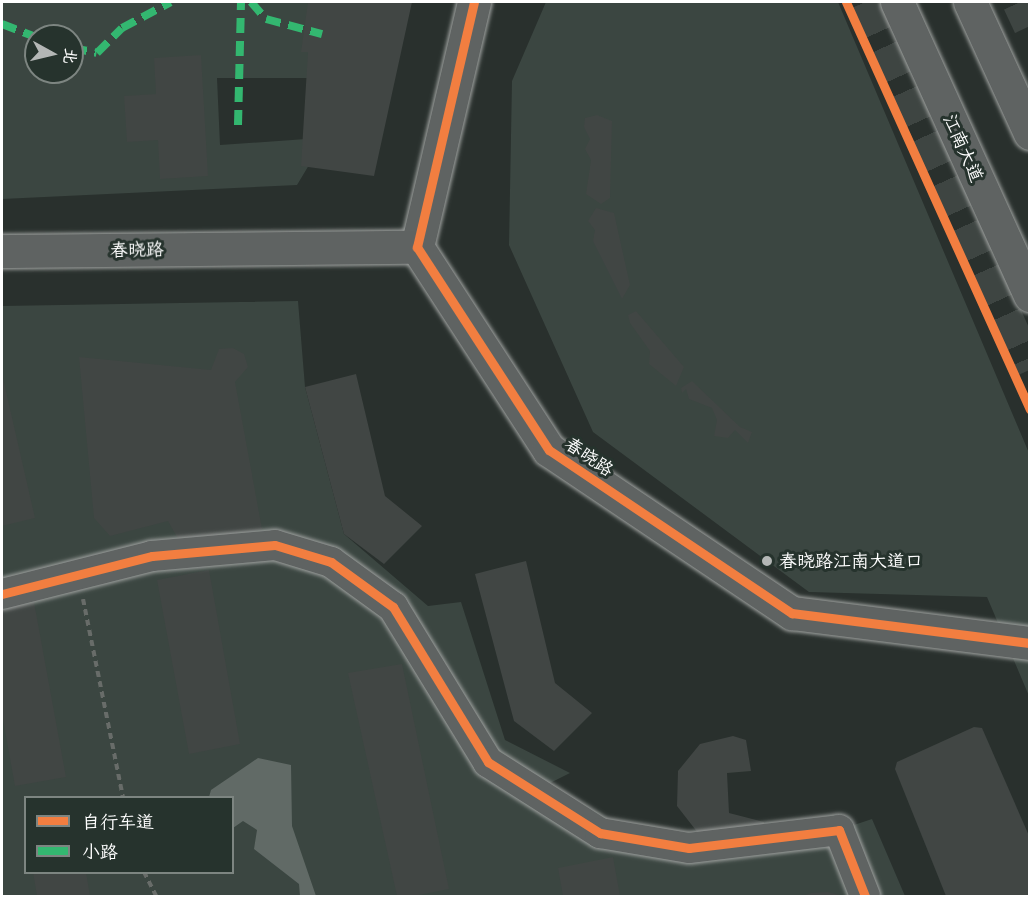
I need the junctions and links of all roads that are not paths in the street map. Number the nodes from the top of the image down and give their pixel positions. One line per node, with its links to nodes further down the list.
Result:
1 (474, 2): 5 (street)
2 (897, 2): 7 (street, 江南大道)
3 (970, 2): 4 (street)
4 (1029, 133)
5 (417, 247): 6 (street, 春晓路); 9 (street, 春晓路)
6 (2, 251)
7 (1029, 295)
8 (2, 594): 10 (street)
9 (1029, 643)
10 (865, 897)

